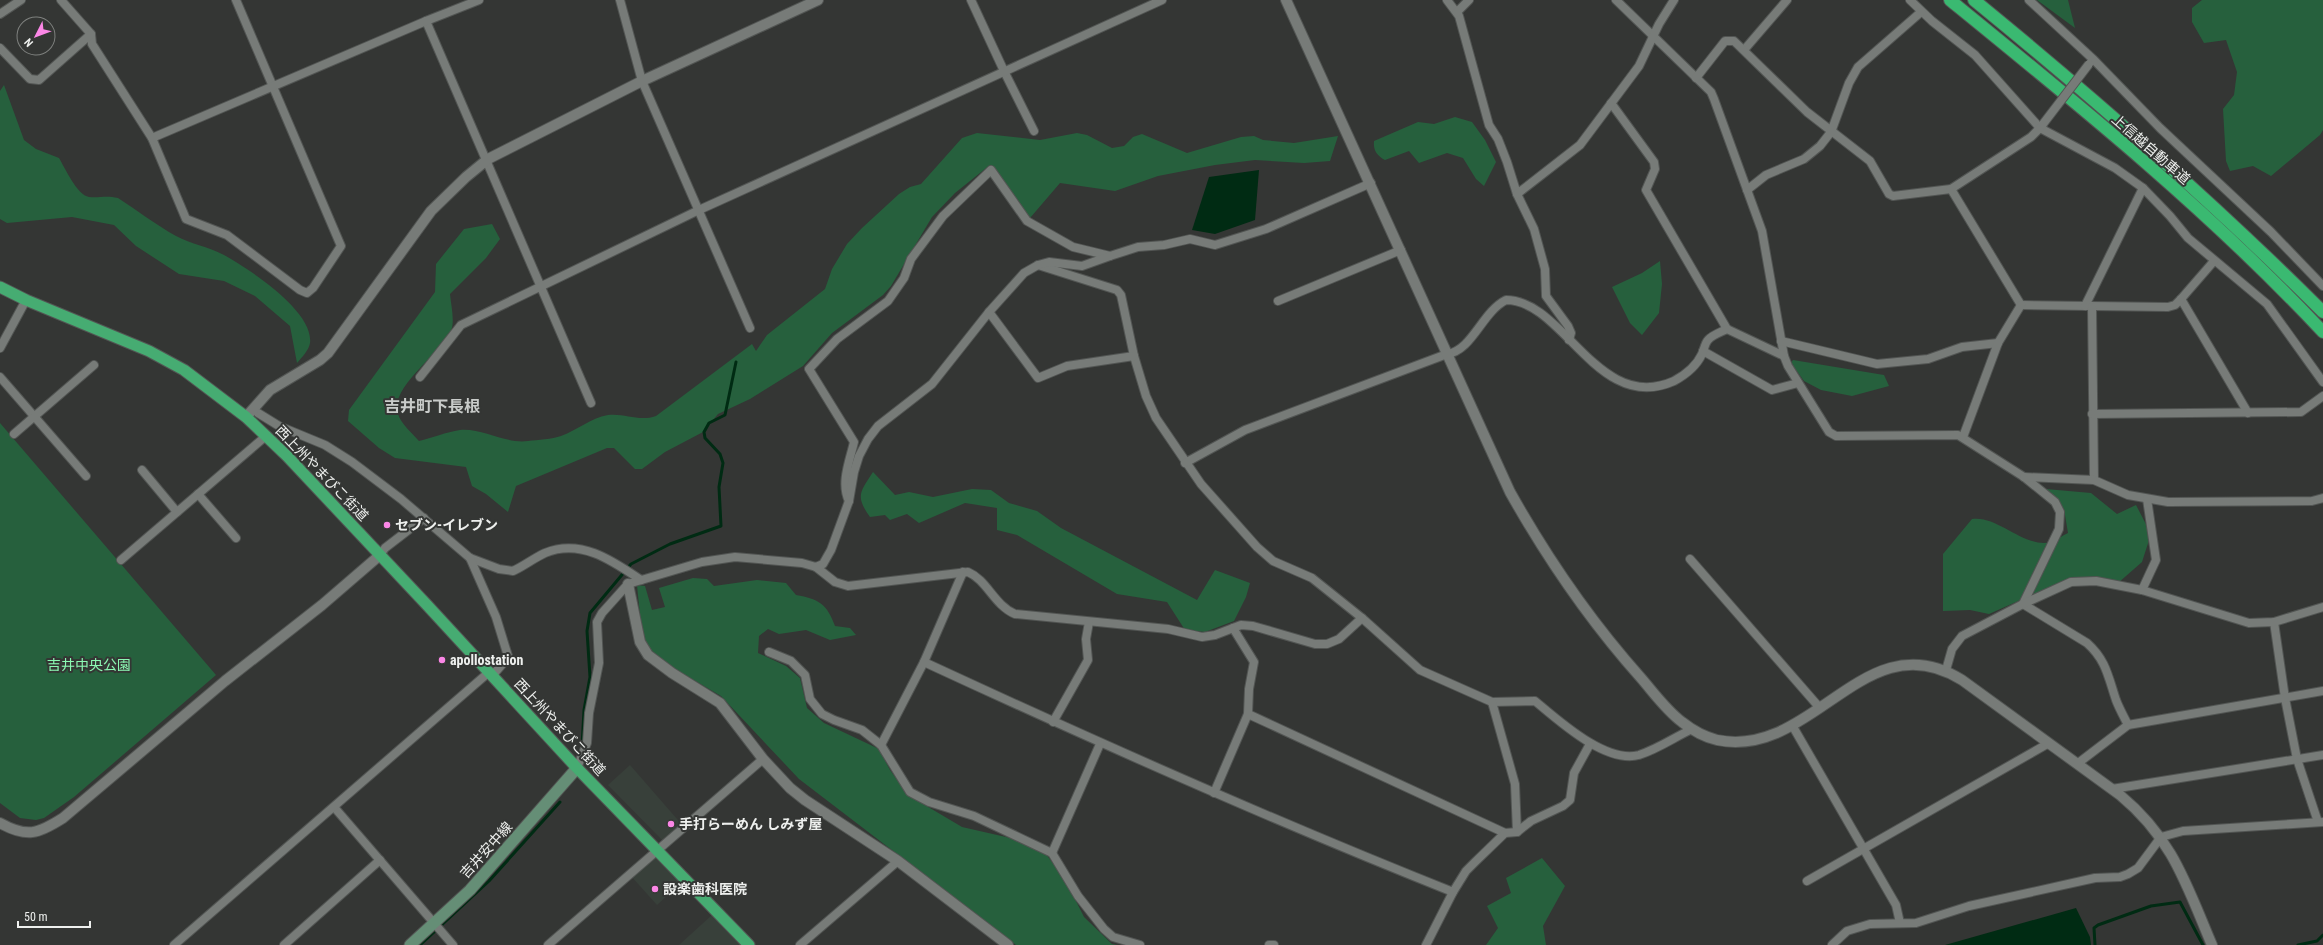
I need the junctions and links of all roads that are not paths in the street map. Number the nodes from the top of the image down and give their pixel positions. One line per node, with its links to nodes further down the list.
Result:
1 (61, 0): 23 (street)
2 (236, 0): 31 (street)
3 (479, 0): 22 (street)
4 (620, 0): 30 (street)
5 (818, 0): 30 (street)
6 (971, 0): 28 (street)
7 (1162, 0): 28 (street)
8 (1286, 0): 38 (street)
9 (1447, 0): 19 (street)
10 (1469, 0): 19 (street)
11 (1616, 0): 24 (street)
12 (1674, 0): 24 (street)
13 (1787, 0): 26 (street)
14 (1910, 0): 20 (street)
15 (1950, 0): 60 (highway, 上信越自動車道)
16 (1974, 0): 57 (highway, 上信越自動車道)
17 (2028, 0): 27 (street)
18 (16, 1): 21 (street)
19 (1457, 12): 42 (street)
20 (1921, 12): 33 (street); 35 (street)
21 (0, 14)
22 (426, 21): 31 (street); 37 (street)
23 (91, 34): 25 (street); 36 (street)
24 (1655, 36): 29 (street); 32 (street)
25 (0, 48)
26 (1744, 50): 29 (street); 35 (street)
27 (2091, 62): 33 (street, bridge); 48 (street)
28 (1004, 71): 34 (street); 43 (street)
29 (1696, 78): 41 (street)
30 (642, 81): 37 (street); 43 (street)
31 (272, 85): 36 (street); 36 (street)
32 (1611, 103): 42 (street); 59 (street)
33 (2042, 126): 39 (street); 40 (street)
34 (1034, 131)
35 (1831, 132): 40 (street); 41 (street)
36 (152, 138)
37 (486, 161): 50 (street); 80 (street)
38 (1371, 183): 44 (street); 45 (street)
39 (2143, 188): 46 (street); 55 (street)
40 (1951, 189): 54 (street)
41 (1747, 190): 62 (street)
42 (1517, 194): 61 (street)
43 (700, 210): 50 (street); 58 (street)
44 (1401, 250): 53 (street); 66 (street)
45 (1110, 256): 47 (street); 92 (street)
46 (2214, 261): 51 (street); 72 (street)
47 (1038, 265): 56 (street); 67 (street)
48 (2323, 286)
49 (0, 287): 52 (highway, 西上州やまびこ街道)
50 (540, 287): 71 (street); 75 (street)
51 (2181, 299): 55 (street); 77 (street)
52 (26, 300): 64 (street); 80 (highway, 西上州やまびこ街道)
53 (1278, 301)
54 (2021, 304): 55 (street); 63 (street)
55 (2088, 306): 78 (street)
56 (989, 312): 67 (street); 92 (street)
57 (2323, 312)
58 (750, 328)
59 (1727, 329): 65 (street); 68 (street)
60 (2323, 332)
61 (1569, 340): 65 (street); 66 (street)
62 (1781, 341): 63 (street); 68 (street)
63 (1998, 343): 83 (street)
64 (0, 348)
65 (1703, 351): 73 (street)
66 (1448, 354): 84 (street); 123 (street)
67 (1134, 356): 84 (street)
68 (1784, 356): 73 (street)
69 (94, 365): 79 (street)
70 (0, 377): 79 (street)
71 (420, 377)
72 (2323, 382)
73 (1798, 383): 83 (street)
74 (2323, 396): 77 (street)
75 (591, 403)
76 (258, 413): 94 (street)
77 (2248, 413): 78 (street)
78 (2092, 414): 88 (street)
79 (34, 416): 81 (street); 86 (street)
80 (246, 417): 82 (highway, 西上州やまびこ街道)
81 (14, 434)
82 (266, 436): 89 (street); 96 (highway, 西上州やまびこ街道)
83 (1963, 437): 87 (street)
84 (1185, 463): 107 (street)
85 (142, 470): 93 (street)
86 (86, 476)
87 (2024, 477): 88 (street); 105 (street)
88 (2094, 480): 91 (street)
89 (198, 494): 93 (street); 95 (street)
90 (2323, 498): 91 (street)
91 (2147, 499): 104 (street)
92 (849, 501): 100 (street)
93 (177, 512): 99 (street)
94 (424, 518): 96 (street); 97 (street)
95 (236, 538)
96 (380, 555): 114 (highway, 西上州やまびこ街道); 137 (street)
97 (470, 558): 102 (street); 114 (street)
98 (1690, 559): 118 (street)
99 (121, 560)
100 (816, 567): 101 (street); 102 (street)
101 (964, 572): 108 (street); 112 (street)
102 (640, 580): 103 (street)
103 (628, 584): 129 (street); 132 (street)
104 (2142, 590): 105 (street); 109 (street)
105 (2022, 604): 113 (street); 122 (street)
106 (2323, 607): 109 (street)
107 (1362, 618): 110 (street); 117 (street)
108 (1089, 622): 110 (street); 120 (street)
109 (2274, 622): 116 (street)
110 (1233, 628): 119 (street)
111 (769, 652): 127 (street)
112 (924, 662): 120 (street); 127 (street)
113 (1946, 670): 118 (street); 124 (street)
114 (490, 675): 132 (highway, 西上州やまびこ街道); 135 (street)
115 (2323, 691): 116 (street)
116 (2285, 698): 122 (street); 130 (street)
117 (1492, 702): 126 (street); 138 (street)
118 (1820, 707): 121 (street)
119 (1248, 714): 134 (street); 139 (street)
120 (1053, 722): 125 (street)
121 (1792, 725): 123 (street); 141 (street)
122 (2128, 725): 131 (street)
123 (1692, 728): 126 (street)
124 (2049, 743): 131 (street); 141 (street)
125 (1100, 744): 134 (street); 143 (street)
126 (1590, 744): 138 (street)
127 (881, 745): 143 (street)
128 (2323, 756): 130 (street)
129 (763, 759): 142 (street); 145 (street)
130 (2297, 759): 133 (street); 136 (street)
131 (2077, 764): 133 (street)
132 (577, 768): 142 (highway, 西上州やまびこ街道); 149 (main road, 吉井安中線)
133 (2112, 789): 140 (street)
134 (1214, 793): 147 (street)
135 (334, 807): 144 (street); 151 (street)
136 (2320, 822): 140 (street)
137 (0, 823)
138 (1517, 832): 139 (street)
139 (1505, 833): 147 (street)
140 (2162, 837): 148 (street); 164 (street)
141 (1864, 849): 146 (street); 148 (street)
142 (659, 850): 150 (street); 156 (highway, 西上州やまびこ街道)
143 (1052, 853): 159 (street)
144 (380, 860): 149 (street); 152 (street)
145 (898, 861): 157 (street); 158 (street)
146 (1807, 881)
147 (1453, 892): 162 (street)
148 (1900, 923): 163 (street)
149 (435, 924): 153 (main road, 吉井安中線); 154 (street)
150 (557, 942): 155 (street)
151 (174, 945)
152 (284, 945)
153 (410, 945)
154 (453, 945)
155 (548, 945)
156 (749, 945)
157 (800, 945)
158 (1008, 945)
159 (1140, 945)
160 (1269, 945): 161 (street)
161 (1274, 945)
162 (1426, 945)
163 (1832, 945)
164 (2212, 945)

